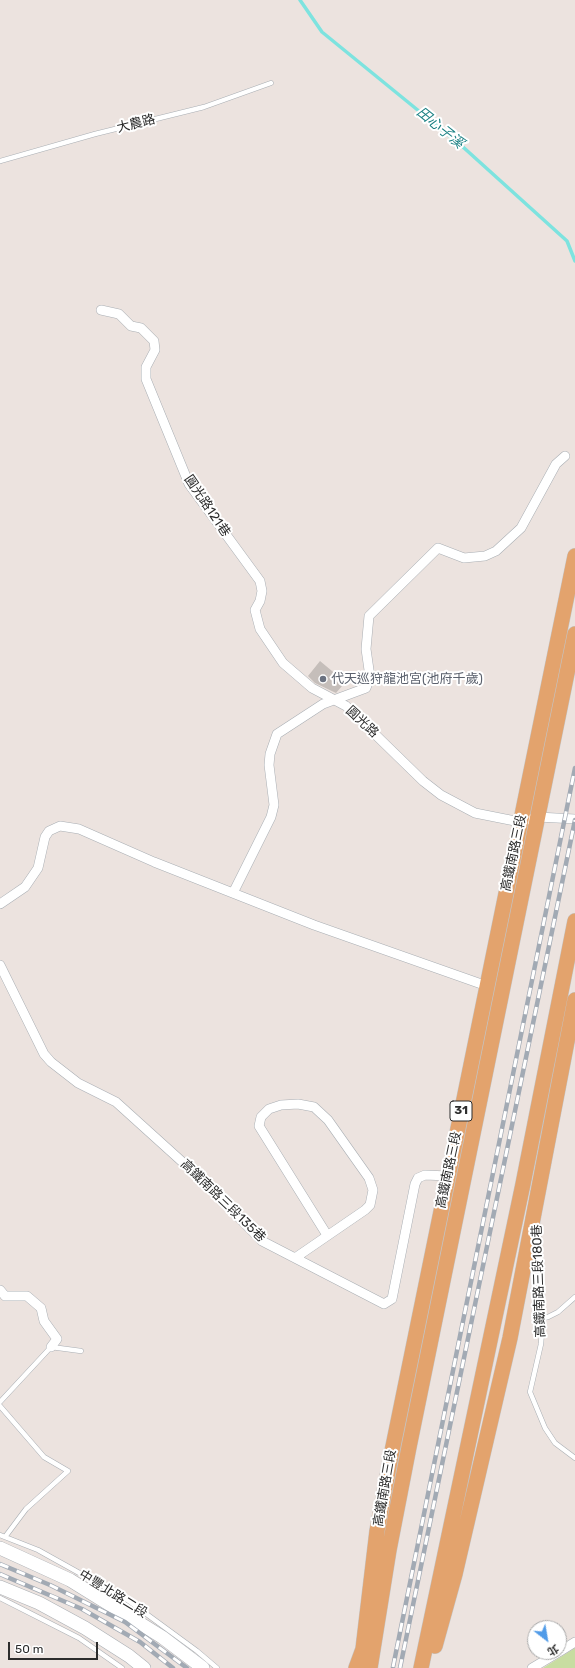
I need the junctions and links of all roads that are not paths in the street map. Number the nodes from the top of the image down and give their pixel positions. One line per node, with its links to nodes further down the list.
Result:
1 (271, 83): 2 (lane, 大農路)
2 (0, 161)
3 (101, 310): 7 (street, 圓光路121巷)
4 (565, 456): 7 (street)
5 (575, 556): 10 (main road, 高鐵南路三段 / 31)
6 (575, 634): 8 (main road, 高鐵南路三段 / 31)
7 (334, 701): 10 (street, 圓光路); 11 (street, 圓光路)
8 (538, 817): 9 (street, 圓光路); 10 (street, 圓光路); 18 (main road, 高鐵南路三段 / 31)
9 (575, 819)
10 (520, 822): 15 (main road, 高鐵南路三段 / 31)
11 (233, 893): 12 (street); 15 (street)
12 (0, 904)
13 (575, 922): 20 (main road)
14 (0, 965): 23 (street, 高鐵南路三段135巷)
15 (487, 986): 19 (main road, 高鐵南路三段 / 31)
16 (575, 1000): 17 (main road)
17 (553, 1107): 20 (main road); 21 (main road)
18 (476, 1118): 19 (main road); 43 (main road, 高鐵南路三段 / 31)
19 (448, 1176): 23 (street, 高鐵南路三段135巷); 35 (main road, 高鐵南路三段 / 31)
20 (523, 1184): 44 (main road)
21 (534, 1207): 26 (lane, 高鐵南路三段180巷); 45 (main road)
22 (327, 1235): 22 (street); 23 (street)
23 (295, 1258)
24 (0, 1290): 27 (street)
25 (575, 1297): 26 (lane)
26 (543, 1318): 31 (lane, 高鐵南路三段180巷)
27 (51, 1347): 28 (lane); 29 (lane)
28 (81, 1351)
29 (0, 1402)
30 (0, 1406): 32 (lane)
31 (575, 1458)
32 (2, 1540): 39 (main road, 中豐北路二段); 40 (lane, 中豐北路二段)
33 (0, 1587): 38 (main road)
34 (0, 1598): 37 (lane)
35 (363, 1649): 41 (main road, 高鐵南路三段 / 31); 42 (main road)
36 (546, 1660): 46 (street)
37 (122, 1668)
38 (144, 1668)
39 (203, 1668)
40 (217, 1668)
41 (356, 1668)
42 (362, 1668)
43 (370, 1668)
44 (420, 1668)
45 (429, 1668)
46 (532, 1668)

